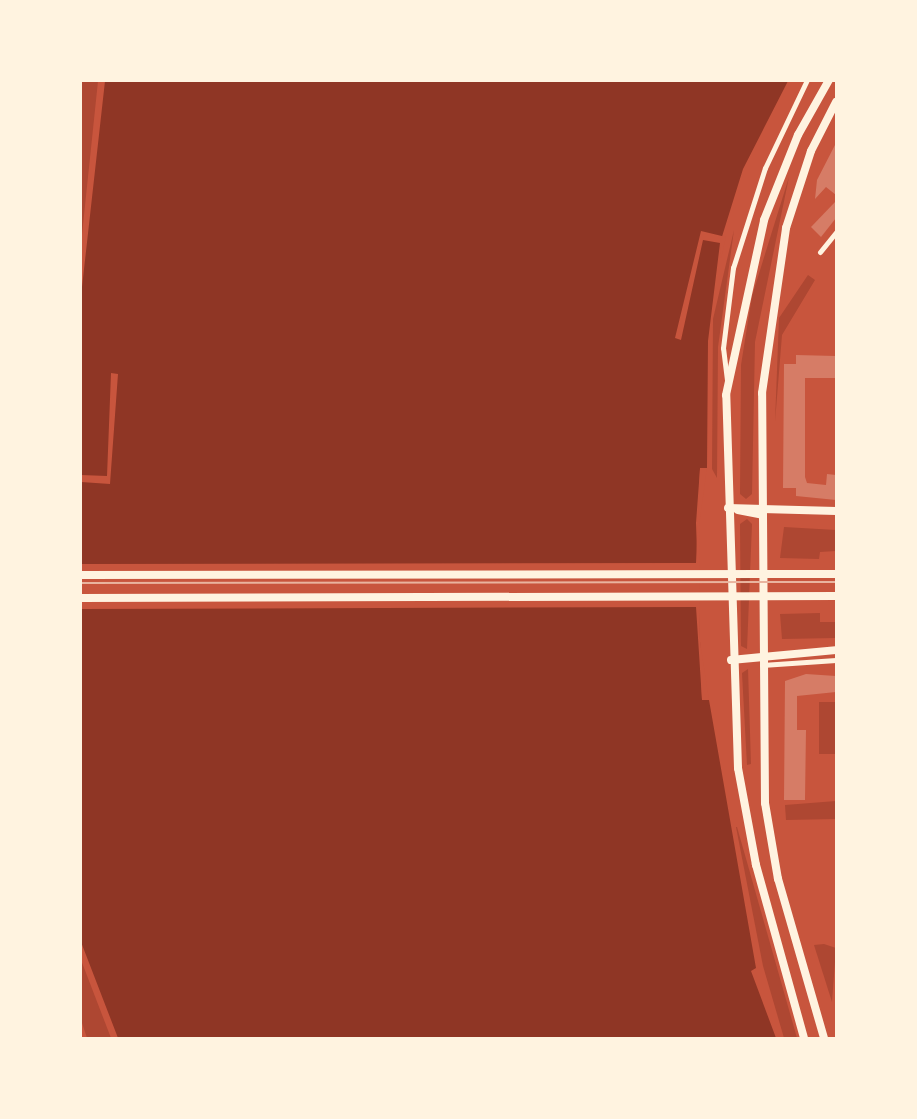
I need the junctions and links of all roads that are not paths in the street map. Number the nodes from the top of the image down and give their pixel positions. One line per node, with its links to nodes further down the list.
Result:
1 (807, 80): 6 (street)
2 (829, 80): 6 (main road)
3 (836, 102): 8 (main road)
4 (836, 232): 5 (street)
5 (820, 252)
6 (727, 382): 7 (main road)
7 (728, 508): 8 (main road); 16 (main road)
8 (762, 510): 9 (main road); 15 (main road)
9 (836, 511)
10 (836, 574): 11 (main road)
11 (80, 575)
12 (836, 596): 13 (main road)
13 (80, 598)
14 (836, 650): 15 (main road)
15 (762, 655): 16 (main road); 18 (main road)
16 (731, 660): 18 (main road); 19 (main road)
17 (836, 660): 18 (street)
18 (762, 664): 20 (main road)
19 (804, 1038)
20 (824, 1038)

